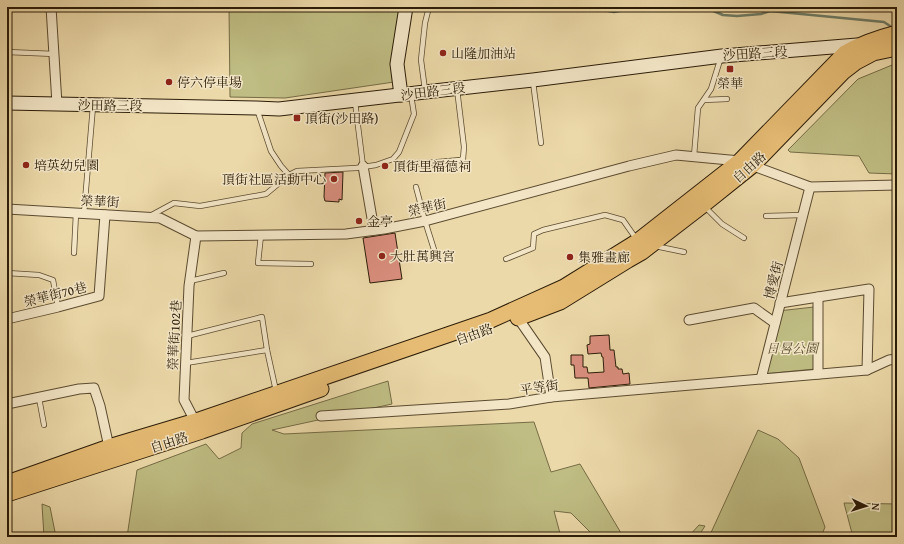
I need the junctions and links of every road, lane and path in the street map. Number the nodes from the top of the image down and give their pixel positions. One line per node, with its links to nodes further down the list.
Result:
1 (51, 7): 10 (street)
2 (406, 7): 12 (street)
3 (413, 7): 12 (street)
4 (429, 7): 15 (lane)
5 (897, 33): 6 (main road, 沙田路三段)
6 (858, 45): 9 (street); 11 (street, 沙田路三段); 26 (main road, 自由路)
7 (897, 48): 9 (main road)
8 (7, 52): 10 (lane)
9 (873, 53): 26 (main road, 自由路)
10 (54, 54): 21 (street)
11 (722, 56): 13 (street, 沙田路三段); 19 (lane)
12 (401, 64): 16 (street)
13 (533, 80): 14 (street, 沙田路三段); 24 (lane)
14 (457, 88): 15 (street, 沙田路三段); 27 (lane)
15 (425, 92): 16 (street, 沙田路三段)
16 (406, 94): 18 (street, 沙田路三段); 28 (lane)
17 (727, 99): 19 (lane)
18 (354, 100): 23 (street, 沙田路三段); 28 (lane)
19 (704, 100): 25 (lane)
20 (7, 104): 21 (street, 沙田路三段)
21 (57, 104): 22 (street, 沙田路三段)
22 (93, 106): 23 (street, 沙田路三段); 35 (lane)
23 (256, 108): 29 (lane)
24 (541, 144)
25 (694, 156): 26 (street, 榮華街); 40 (street, 榮華街)
26 (746, 163): 31 (street, 榮華街); 33 (main road, 自由路); 45 (main road, 自由路)
27 (415, 164)
28 (364, 166): 29 (lane); 41 (street)
29 (289, 175): 39 (lane)
30 (897, 185): 31 (street)
31 (810, 186): 37 (street, 博愛街)
32 (416, 187): 40 (lane)
33 (703, 205): 44 (lane); 45 (main road, 自由路)
34 (7, 210): 35 (street, 榮華街)
35 (80, 213): 36 (street, 榮華街); 47 (lane)
36 (105, 215): 39 (street, 榮華街); 57 (street, 榮華街70巷)
37 (802, 215): 38 (lane); 56 (street, 博愛街)
38 (766, 216)
39 (149, 217): 43 (street, 榮華街)
40 (426, 222): 41 (street, 榮華街); 49 (lane)
41 (374, 230): 42 (street, 榮華街)
42 (261, 235): 43 (street, 榮華街); 51 (lane)
43 (196, 236): 54 (street, 榮華街102巷)
44 (744, 238)
45 (644, 243): 46 (lane); 48 (main road, 自由路); 50 (lane)
46 (684, 252)
47 (74, 253)
48 (626, 255): 59 (main road, 自由路); 69 (main road, 自由路)
49 (436, 256)
50 (506, 259)
51 (311, 264)
52 (224, 273): 54 (lane)
53 (7, 274): 57 (lane)
54 (190, 281): 62 (street, 榮華街102巷)
55 (818, 297): 56 (street); 66 (street); 67 (street)
56 (780, 303): 61 (street, 博愛街)
57 (58, 307): 58 (street, 榮華街70巷)
58 (7, 318)
59 (518, 318): 70 (street); 75 (main road, 自由路)
60 (688, 320): 61 (street)
61 (775, 323): 68 (street, 博愛街)
62 (187, 336): 63 (lane); 65 (street, 榮華街102巷)
63 (267, 350): 65 (lane); 69 (lane)
64 (897, 360): 66 (street, 平等街)
65 (186, 363): 75 (street, 榮華街102巷)
66 (866, 370): 67 (street, 平等街)
67 (818, 374): 68 (street, 平等街)
68 (761, 379): 70 (street, 平等街)
69 (277, 393): 75 (main road, 自由路)
70 (551, 397): 73 (street, 平等街)
71 (38, 398): 72 (street); 74 (lane); 76 (street)
72 (7, 404)
73 (321, 416)
74 (44, 425)
75 (198, 426): 76 (main road, 自由路); 78 (main road, 自由路)
76 (108, 447): 77 (main road, 自由路)
77 (7, 483)
78 (7, 494)

